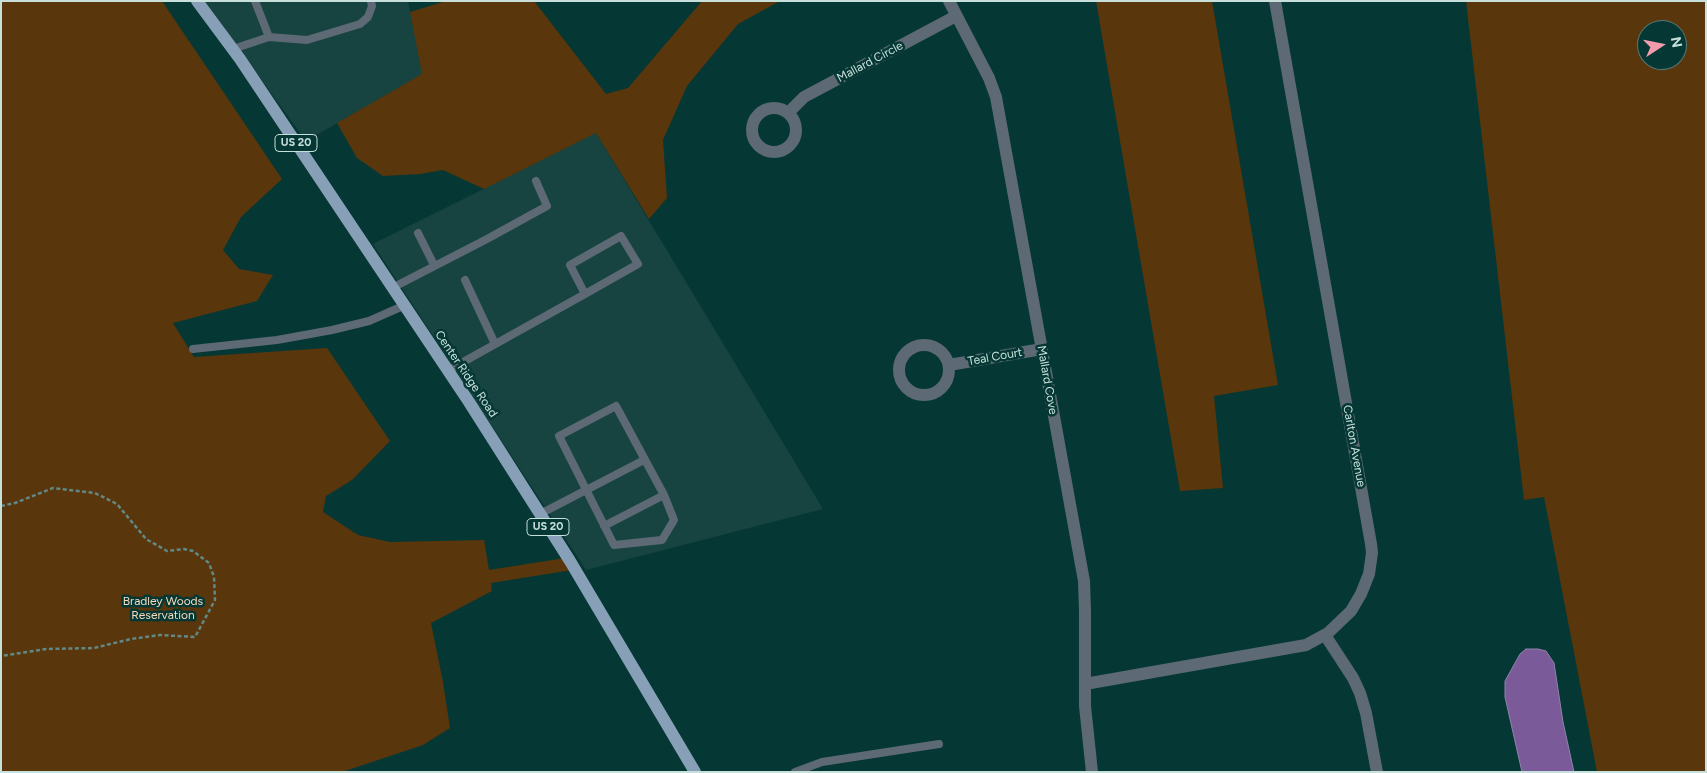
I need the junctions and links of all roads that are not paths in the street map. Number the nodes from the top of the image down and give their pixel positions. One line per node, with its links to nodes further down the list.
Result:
1 (197, 1): 8 (main road, Center Ridge Road / US 20)
2 (255, 1): 7 (lane)
3 (371, 1): 7 (lane)
4 (949, 1): 6 (street, Mallard Cove)
5 (1275, 1): 27 (street, Carlton Avenue)
6 (956, 16): 9 (street, Mallard Circle); 19 (street, Mallard Cove)
7 (269, 37): 8 (lane)
8 (233, 49): 14 (main road, Center Ridge Road / US 20)
9 (788, 113)
10 (536, 181): 12 (lane)
11 (418, 234): 12 (lane)
12 (434, 265): 14 (lane)
13 (465, 280): 17 (lane)
14 (392, 288): 16 (main road, Center Ridge Road / US 20)
15 (585, 294): 15 (lane); 17 (lane)
16 (403, 306): 18 (lane); 21 (main road, Center Ridge Road / US 20)
17 (495, 344): 21 (lane)
18 (194, 349)
19 (1042, 349): 20 (street, Teal Court); 28 (street, Mallard Cove)
20 (949, 365)
21 (447, 371): 25 (main road, Center Ridge Road / US 20)
22 (644, 460): 23 (lane); 23 (lane); 24 (lane)
23 (586, 490): 25 (lane); 26 (lane)
24 (664, 495): 26 (lane); 26 (lane)
25 (540, 514): 30 (main road, Center Ridge Road / US 20)
26 (604, 526)
27 (1325, 635): 28 (street, Carlton Avenue); 33 (street)
28 (1085, 684): 32 (street, Mallard Cove)
29 (939, 744): 31 (lane)
30 (696, 772)
31 (795, 772)
32 (1092, 772)
33 (1377, 772)

